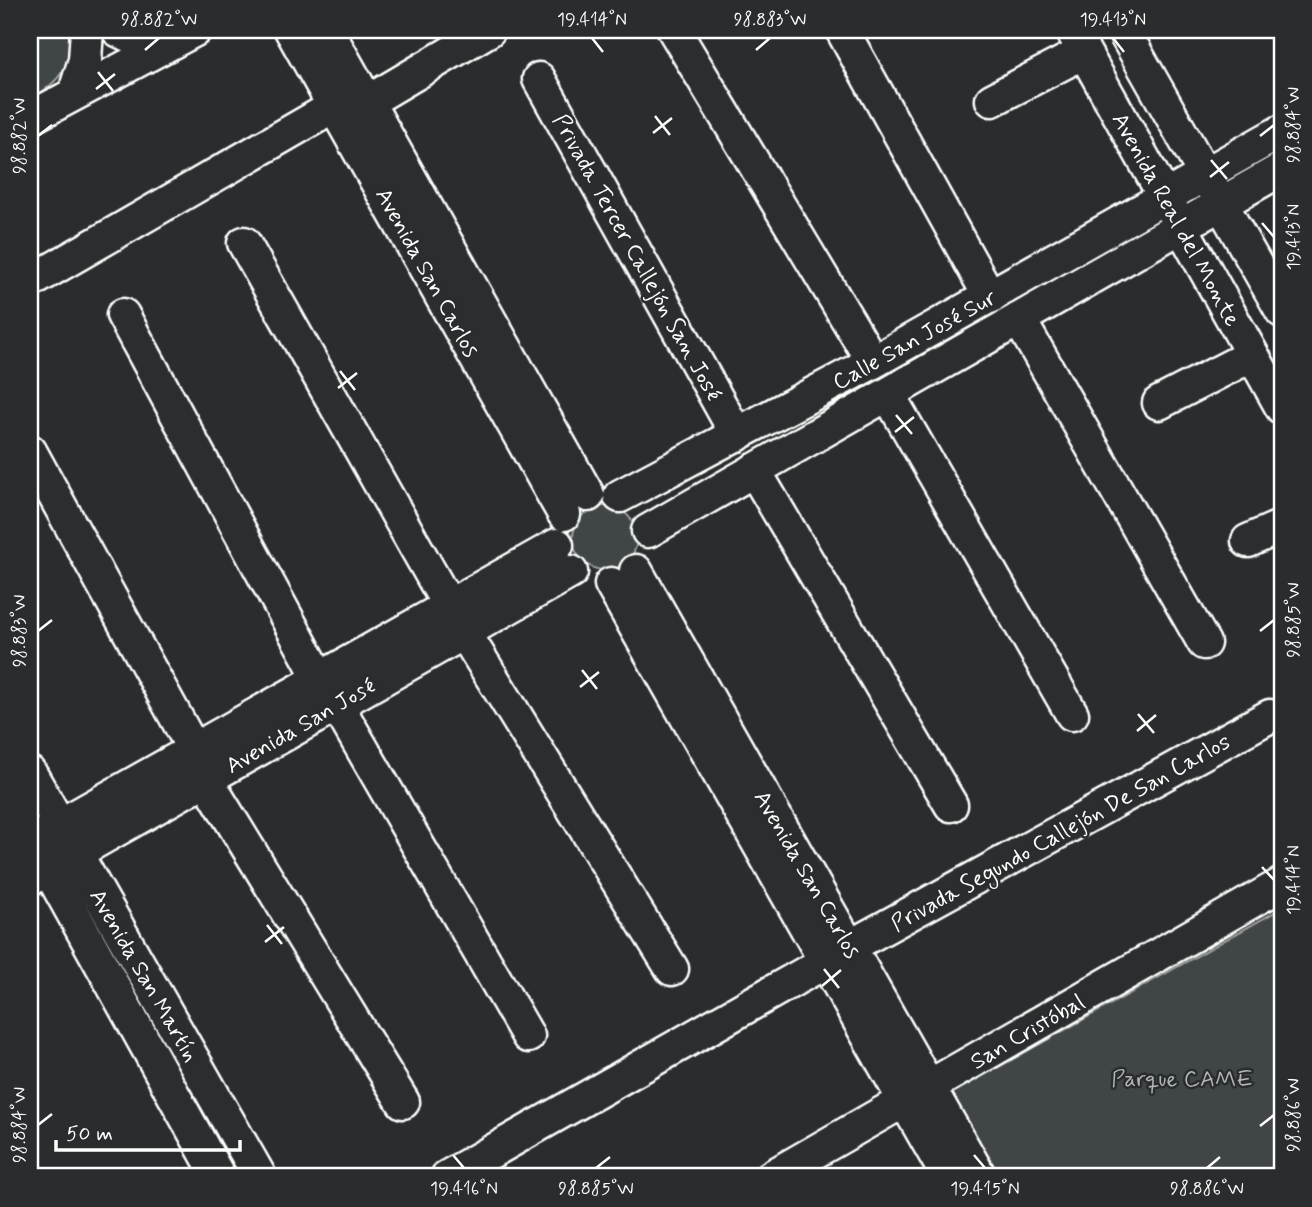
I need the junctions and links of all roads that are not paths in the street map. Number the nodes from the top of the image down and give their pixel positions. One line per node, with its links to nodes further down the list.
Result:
1 (87, 30): 14 (street)
2 (118, 30): 12 (street)
3 (195, 30): 12 (street)
4 (273, 30): 5 (street)
5 (292, 30): 17 (street, Avenida San Carlos)
6 (327, 30): 15 (street, Avenida San Carlos)
7 (489, 30): 15 (street)
8 (674, 30): 32 (street)
9 (842, 30): 27 (street)
10 (1131, 33): 21 (street, Avenida Real del Monte)
11 (1078, 41): 16 (street); 22 (street, Avenida Real del Monte)
12 (157, 50): 14 (street)
13 (539, 79): 36 (street, Privada Tercer Callejón San José)
14 (75, 92): 18 (street)
15 (369, 100): 39 (street, Avenida San Carlos)
16 (992, 100)
17 (335, 106): 26 (street); 41 (street, Avenida San Carlos)
18 (30, 118)
19 (1282, 131): 21 (street, Calle San José Sur)
20 (1282, 169): 23 (street, Calle San José Sur)
21 (1206, 176): 22 (street, Calle San José Sur); 23 (street, Avenida Real del Monte)
22 (1164, 199): 24 (street, Avenida Real del Monte); 27 (street, Calle San José Sur)
23 (1221, 204): 24 (street, Calle San José Sur); 28 (street, Avenida Real del Monte)
24 (1180, 228): 30 (street, Calle San José Sur); 31 (street, Avenida Real del Monte)
25 (244, 243): 47 (street)
26 (30, 282)
27 (990, 296): 32 (street, Calle San José Sur)
28 (1282, 311)
29 (123, 315): 49 (street)
30 (1019, 319): 33 (street, Calle San José Sur); 48 (street)
31 (1252, 355): 34 (street); 35 (street, Avenida Real del Monte)
32 (873, 362): 36 (street, Calle San José Sur)
33 (888, 394): 38 (street, Calle San José Sur); 51 (street)
34 (1159, 403)
35 (1282, 408)
36 (737, 435): 40 (street, Calle San José Sur)
37 (30, 451): 53 (street)
38 (754, 470): 43 (street, Calle San José Sur); 56 (street)
39 (588, 495): 40 (street); 41 (street)
40 (620, 496): 43 (street)
41 (564, 514): 45 (street)
42 (1282, 526): 44 (street)
43 (648, 531): 46 (street)
44 (1248, 541)
45 (564, 559): 46 (street); 47 (street, Avenida San José)
46 (624, 578): 61 (street, Avenida San Carlos)
47 (456, 619): 49 (street, Avenida San José); 50 (street, Avenida San José); 62 (street)
48 (1204, 643)
49 (320, 678): 53 (street, Avenida San José)
50 (337, 705): 55 (street, Avenida San José); 63 (street)
51 (1072, 714)
52 (1270, 716): 61 (street, Privada Segundo Callejón De San Carlos)
53 (194, 750): 57 (street, Avenida San José)
54 (30, 773): 57 (street, Avenida San Martín)
55 (206, 779): 58 (street, Avenida San José); 65 (street)
56 (951, 804)
57 (38, 836): 58 (street, Avenida San Martín); 59 (street, Avenida San Martín)
58 (76, 853): 59 (street, Avenida San José); 67 (street, Avenida San Martín)
59 (39, 874): 66 (street, Avenida San Martín)
60 (1282, 884): 64 (street, San Cristóbal)
61 (837, 954): 64 (street, Avenida San Carlos); 68 (street, Privada Segundo Callejón De San Carlos)
62 (671, 969)
63 (528, 1036)
64 (917, 1094): 69 (street, San Cristóbal); 70 (street, Avenida San Carlos); 71 (street, Avenida San Carlos)
65 (403, 1102)
66 (219, 1177)
67 (260, 1177)
68 (447, 1177)
69 (771, 1177)
70 (947, 1177)
71 (980, 1177)

